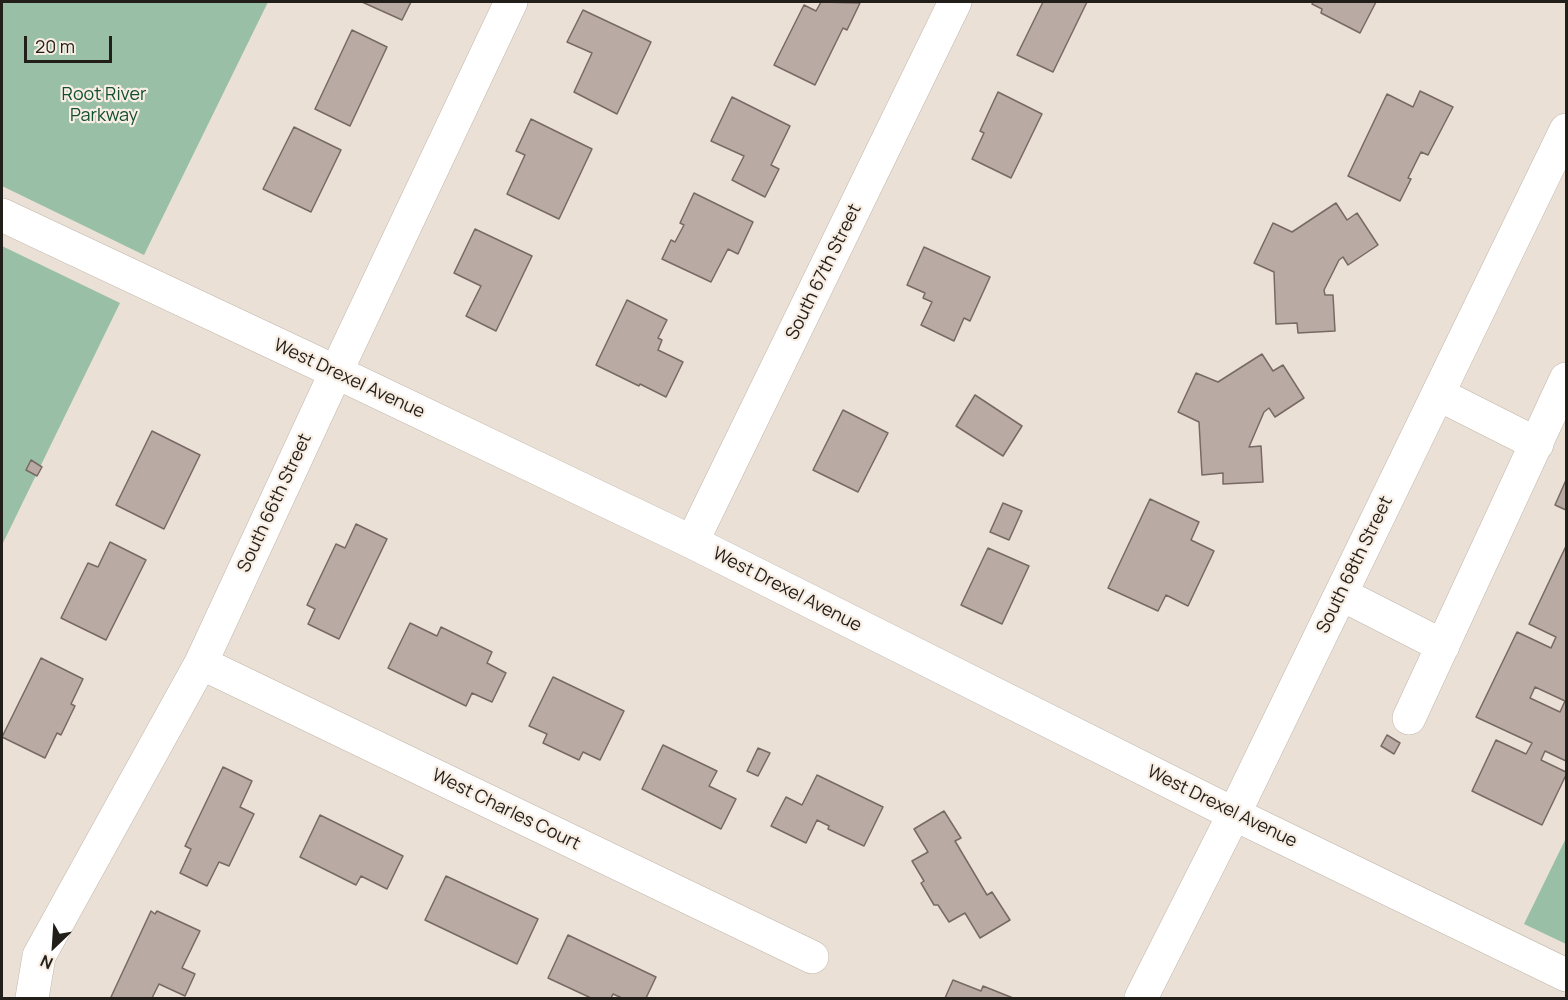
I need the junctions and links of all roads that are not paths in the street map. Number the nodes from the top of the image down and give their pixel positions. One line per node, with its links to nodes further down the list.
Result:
1 (511, 2): 5 (street, South 66th Street)
2 (955, 2): 9 (street, South 67th Street)
3 (1566, 130): 7 (street, South 68th Street)
4 (2, 215): 5 (street, West Drexel Avenue)
5 (336, 372): 9 (street, West Drexel Avenue); 12 (street, South 66th Street)
6 (1566, 379): 8 (street)
7 (1438, 394): 8 (street); 10 (street, South 68th Street)
8 (1537, 444): 11 (street)
9 (692, 542): 14 (street, West Drexel Avenue)
10 (1341, 594): 11 (street); 14 (street, South 68th Street)
11 (1443, 646): 13 (street)
12 (201, 663): 15 (street, West Charles Court); 17 (street, South 66th Street)
13 (1409, 718)
14 (1234, 814): 16 (street, West Drexel Avenue); 18 (street, South 68th Street)
15 (812, 957)
16 (1566, 975)
17 (32, 999)
18 (1141, 999)

